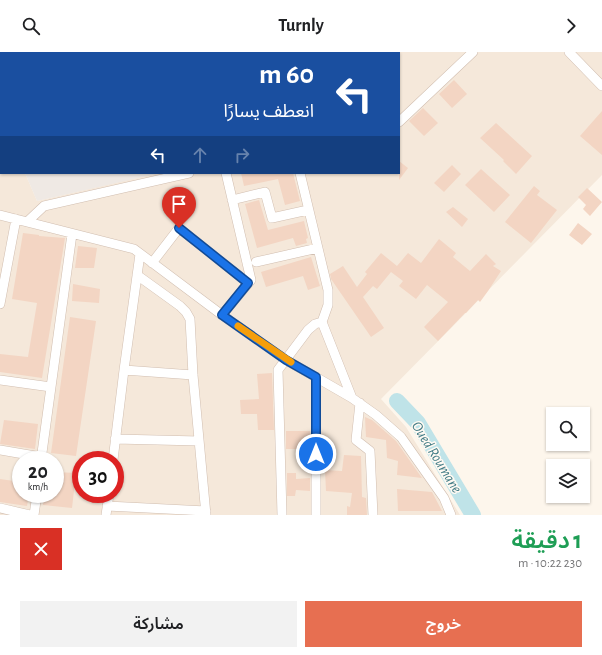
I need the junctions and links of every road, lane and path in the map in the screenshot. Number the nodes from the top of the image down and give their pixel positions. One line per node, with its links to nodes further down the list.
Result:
1 (472, 52): 4 (street)
2 (570, 52): 3 (street)
3 (602, 86)
4 (400, 121)
5 (185, 174): 12 (street)
6 (226, 174): 8 (street)
7 (300, 174): 9 (street)
8 (232, 200): 9 (street); 19 (street)
9 (308, 210): 14 (street)
10 (0, 215): 11 (street)
11 (16, 220): 12 (street); 20 (street)
12 (27, 222): 13 (street)
13 (72, 234): 15 (street); 28 (street)
14 (318, 248): 16 (street); 22 (street)
15 (140, 254): 17 (street); 18 (street)
16 (256, 262)
17 (152, 263): 19 (street); 21 (street)
18 (137, 275): 24 (street); 25 (street)
19 (248, 283): 21 (street)
20 (0, 304)
21 (222, 315): 23 (street)
22 (322, 322): 23 (street); 29 (street)
23 (286, 360): 26 (street); 42 (street)
24 (124, 370): 25 (street); 30 (street)
25 (193, 376): 31 (street)
26 (316, 377): 29 (street); 43 (street)
27 (0, 380): 28 (street)
28 (51, 388): 33 (street)
29 (356, 401): 44 (street); 45 (street)
30 (115, 439): 31 (street); 34 (street)
31 (199, 441): 39 (street)
32 (0, 450): 35 (street)
33 (42, 451)
34 (114, 451)
35 (12, 453)
36 (36, 503): 41 (street)
37 (0, 508): 40 (street)
38 (107, 510): 39 (street)
39 (206, 513)
40 (30, 515)
41 (34, 515)
42 (282, 515)
43 (316, 515)
44 (373, 515)
45 (451, 515)

